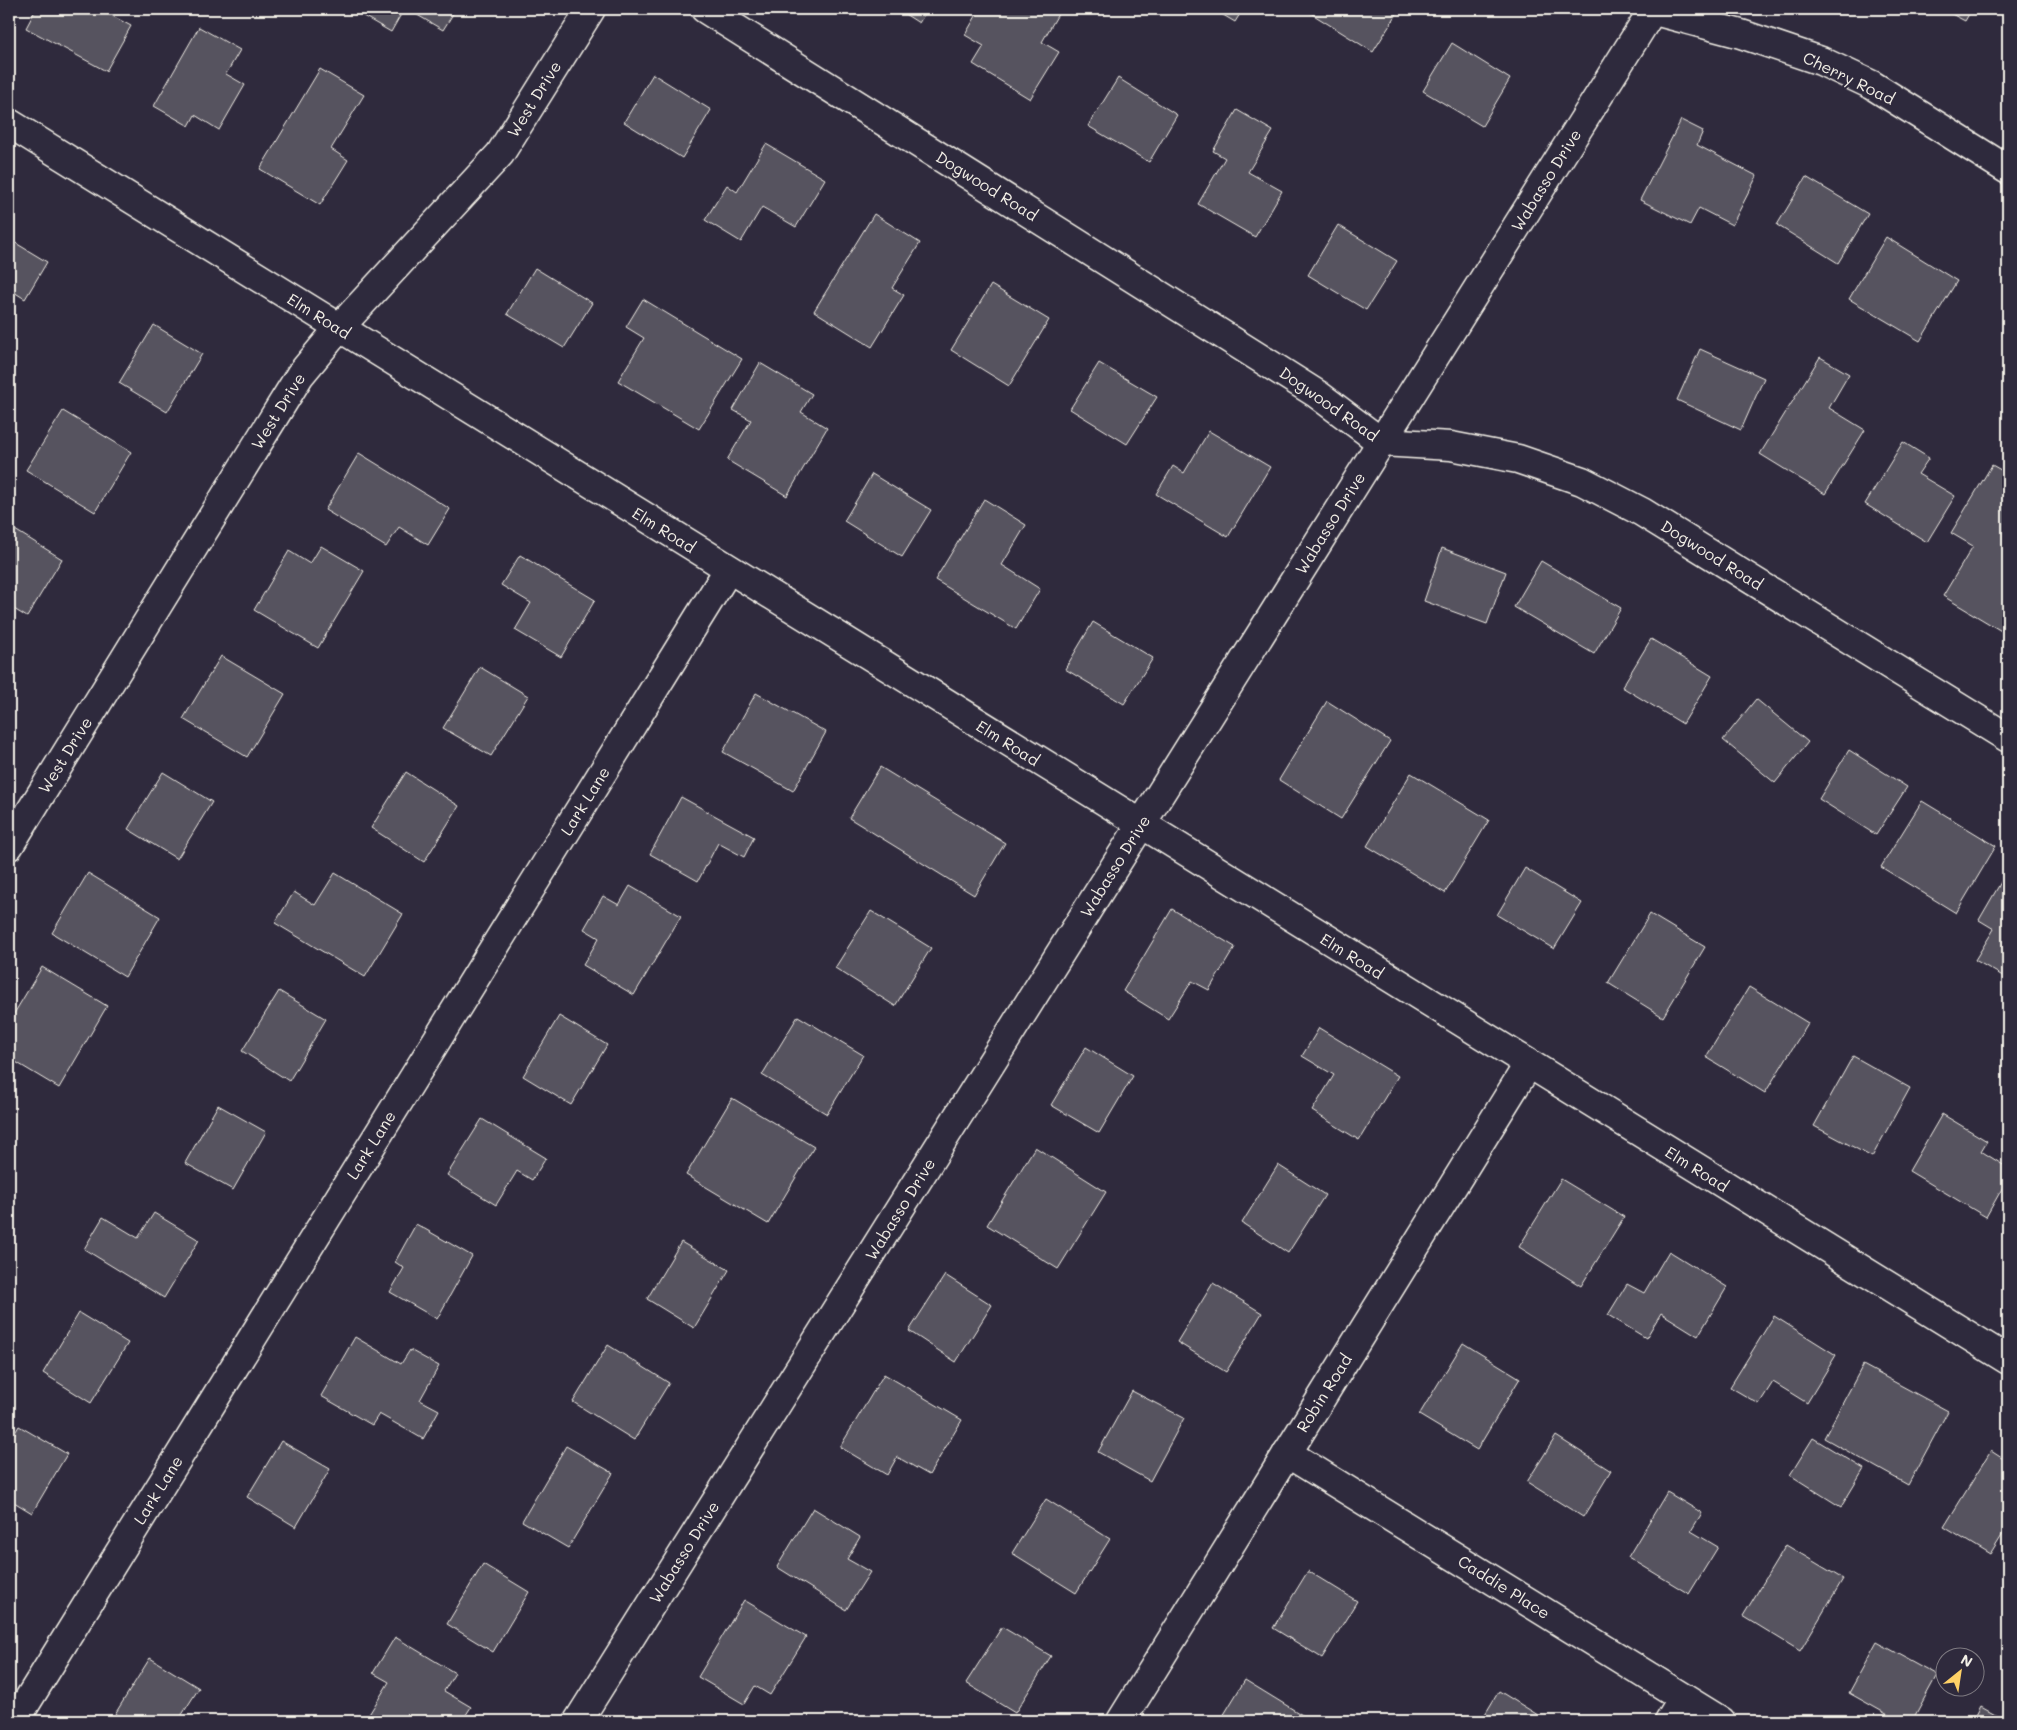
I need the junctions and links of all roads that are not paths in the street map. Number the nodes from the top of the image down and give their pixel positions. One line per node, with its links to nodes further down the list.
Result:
1 (591, 9): 6 (street, West Drive)
2 (705, 9): 7 (street, Dogwood Road)
3 (1649, 10): 5 (street, Cherry Road); 7 (street, Wabasso Drive)
4 (9, 123): 6 (street, Elm Road)
5 (2008, 170)
6 (338, 328): 8 (street, Elm Road); 11 (street, West Drive)
7 (1381, 442): 9 (street, Dogwood Road); 10 (street, Wabasso Drive)
8 (728, 570): 10 (street, Elm Road); 16 (street, Lark Lane)
9 (2008, 738)
10 (1141, 825): 12 (street, Elm Road); 17 (street, Wabasso Drive)
11 (9, 846)
12 (1528, 1065): 13 (street, Elm Road); 14 (street, Robin Road)
13 (2008, 1360)
14 (1287, 1453): 15 (street, Caddie Place); 18 (street, Robin Road)
15 (1683, 1698): 19 (street); 20 (street, Caddie Place)
16 (15, 1721)
17 (578, 1721)
18 (1121, 1721)
19 (1669, 1721)
20 (1721, 1721)

